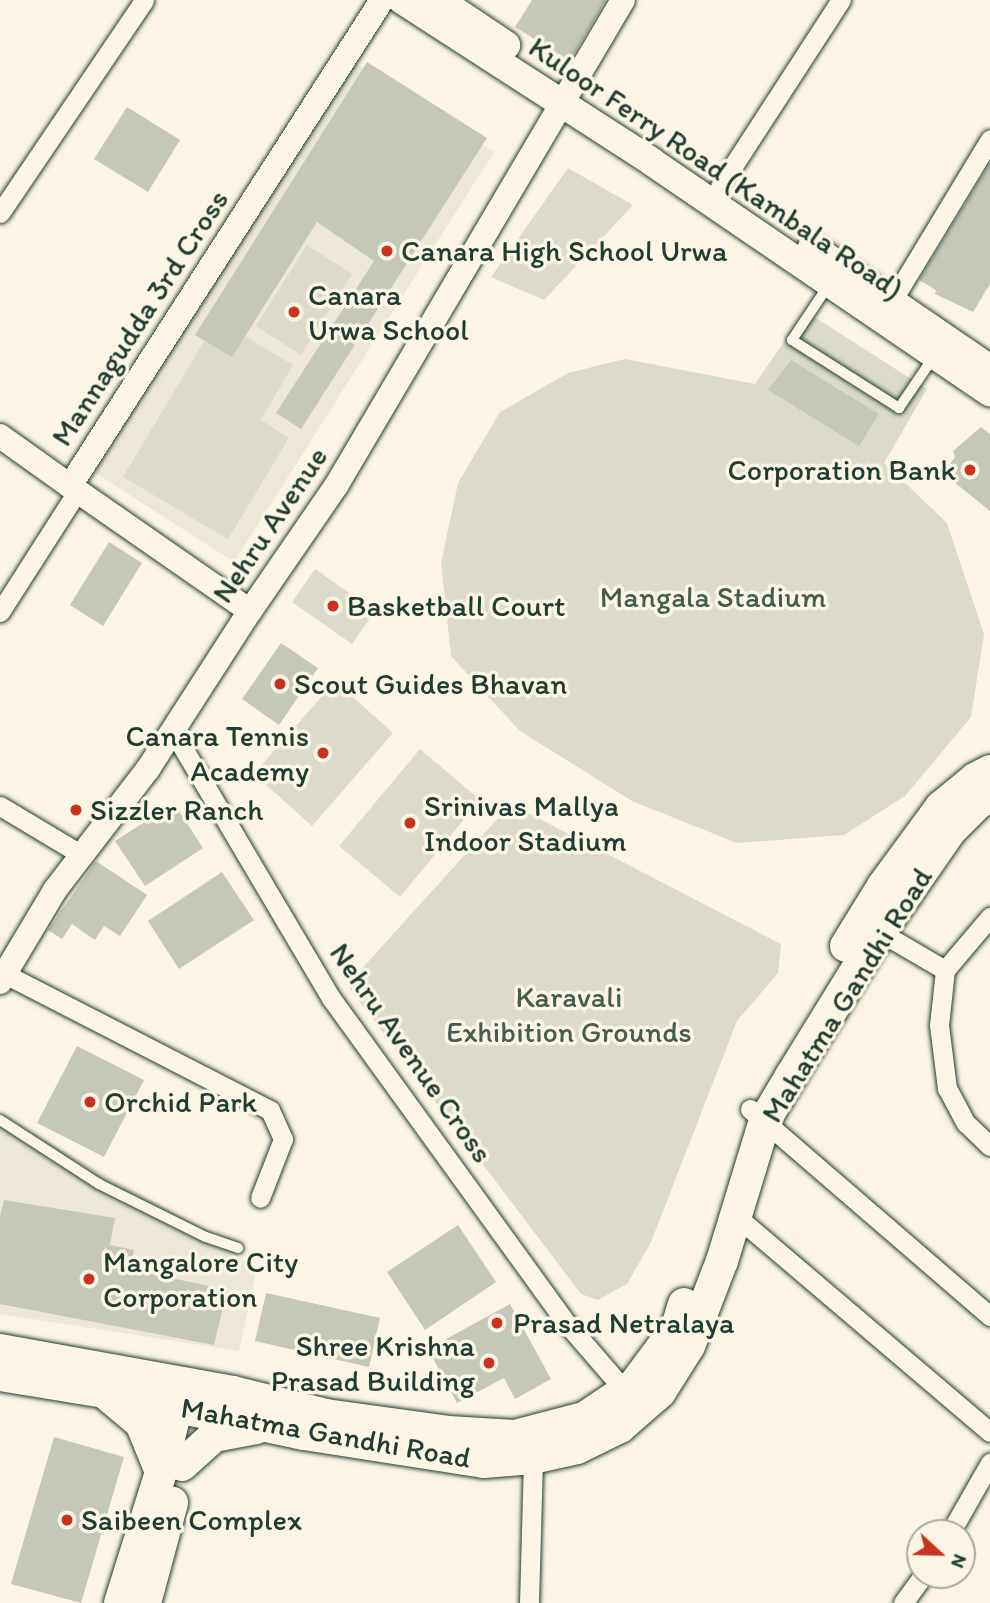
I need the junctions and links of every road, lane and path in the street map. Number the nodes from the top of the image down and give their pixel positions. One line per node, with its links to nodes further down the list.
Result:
1 (144, 0): 10 (street)
2 (382, 0): 17 (street, Mannagudda 3rd Cross)
3 (402, 0): 7 (main road, Kuloor Ferry Road (Kambala Road))
4 (439, 0): 7 (main road, Kuloor Ferry Road (Kambala Road))
5 (623, 0): 7 (street, Nehru Avenue)
6 (841, 0): 9 (street)
7 (568, 97): 9 (main road, Kuloor Ferry Road (Kambala Road)); 11 (main road, Kuloor Ferry Road (Kambala Road)); 18 (street, Nehru Avenue)
8 (990, 139): 12 (street)
9 (720, 186): 12 (main road, Kuloor Ferry Road (Kambala Road))
10 (0, 213)
11 (830, 283): 13 (main road, Kuloor Ferry Road (Kambala Road)); 13 (lane)
12 (892, 301): 14 (main road, Kuloor Ferry Road (Kambala Road))
13 (935, 355): 15 (main road, Kuloor Ferry Road (Kambala Road))
14 (990, 369)
15 (990, 393)
16 (0, 436): 17 (street)
17 (74, 488): 18 (street, Mannagudda 3rd Cross); 19 (street)
18 (250, 611): 20 (street, Nehru Avenue)
19 (0, 612)
20 (173, 731): 24 (street, Nehru Avenue); 39 (street, Nehru Avenue Cross)
21 (990, 771): 29 (main road, Mahatma Gandhi Road)
22 (990, 797): 26 (main road, Mahatma Gandhi Road)
23 (0, 806): 24 (street)
24 (82, 855): 28 (street, Nehru Avenue)
25 (990, 917): 27 (street)
26 (880, 932): 27 (street); 29 (main road, Mahatma Gandhi Road)
27 (945, 970): 31 (street)
28 (2, 978): 32 (street)
29 (758, 1115): 33 (main road, Mahatma Gandhi Road); 35 (street); 39 (main road, Mahatma Gandhi Road)
30 (0, 1120): 34 (lane)
31 (990, 1146)
32 (260, 1198)
33 (736, 1216): 42 (street); 43 (main road, Mahatma Gandhi Road)
34 (239, 1248)
35 (990, 1316)
36 (0, 1350): 40 (main road, Mahatma Gandhi Road)
37 (0, 1375): 38 (main road, Mahatma Gandhi Road)
38 (102, 1391): 40 (main road, Mahatma Gandhi Road); 45 (main road)
39 (625, 1391): 40 (main road, Mahatma Gandhi Road)
40 (189, 1396): 41 (main road, Mahatma Gandhi Road); 45 (main road)
41 (270, 1426): 43 (main road, Mahatma Gandhi Road); 45 (main road)
42 (990, 1432)
43 (533, 1458): 49 (street)
44 (990, 1463): 46 (street)
45 (172, 1469): 47 (main road); 48 (main road)
46 (958, 1519)
47 (120, 1603)
48 (145, 1603)
49 (528, 1603)

